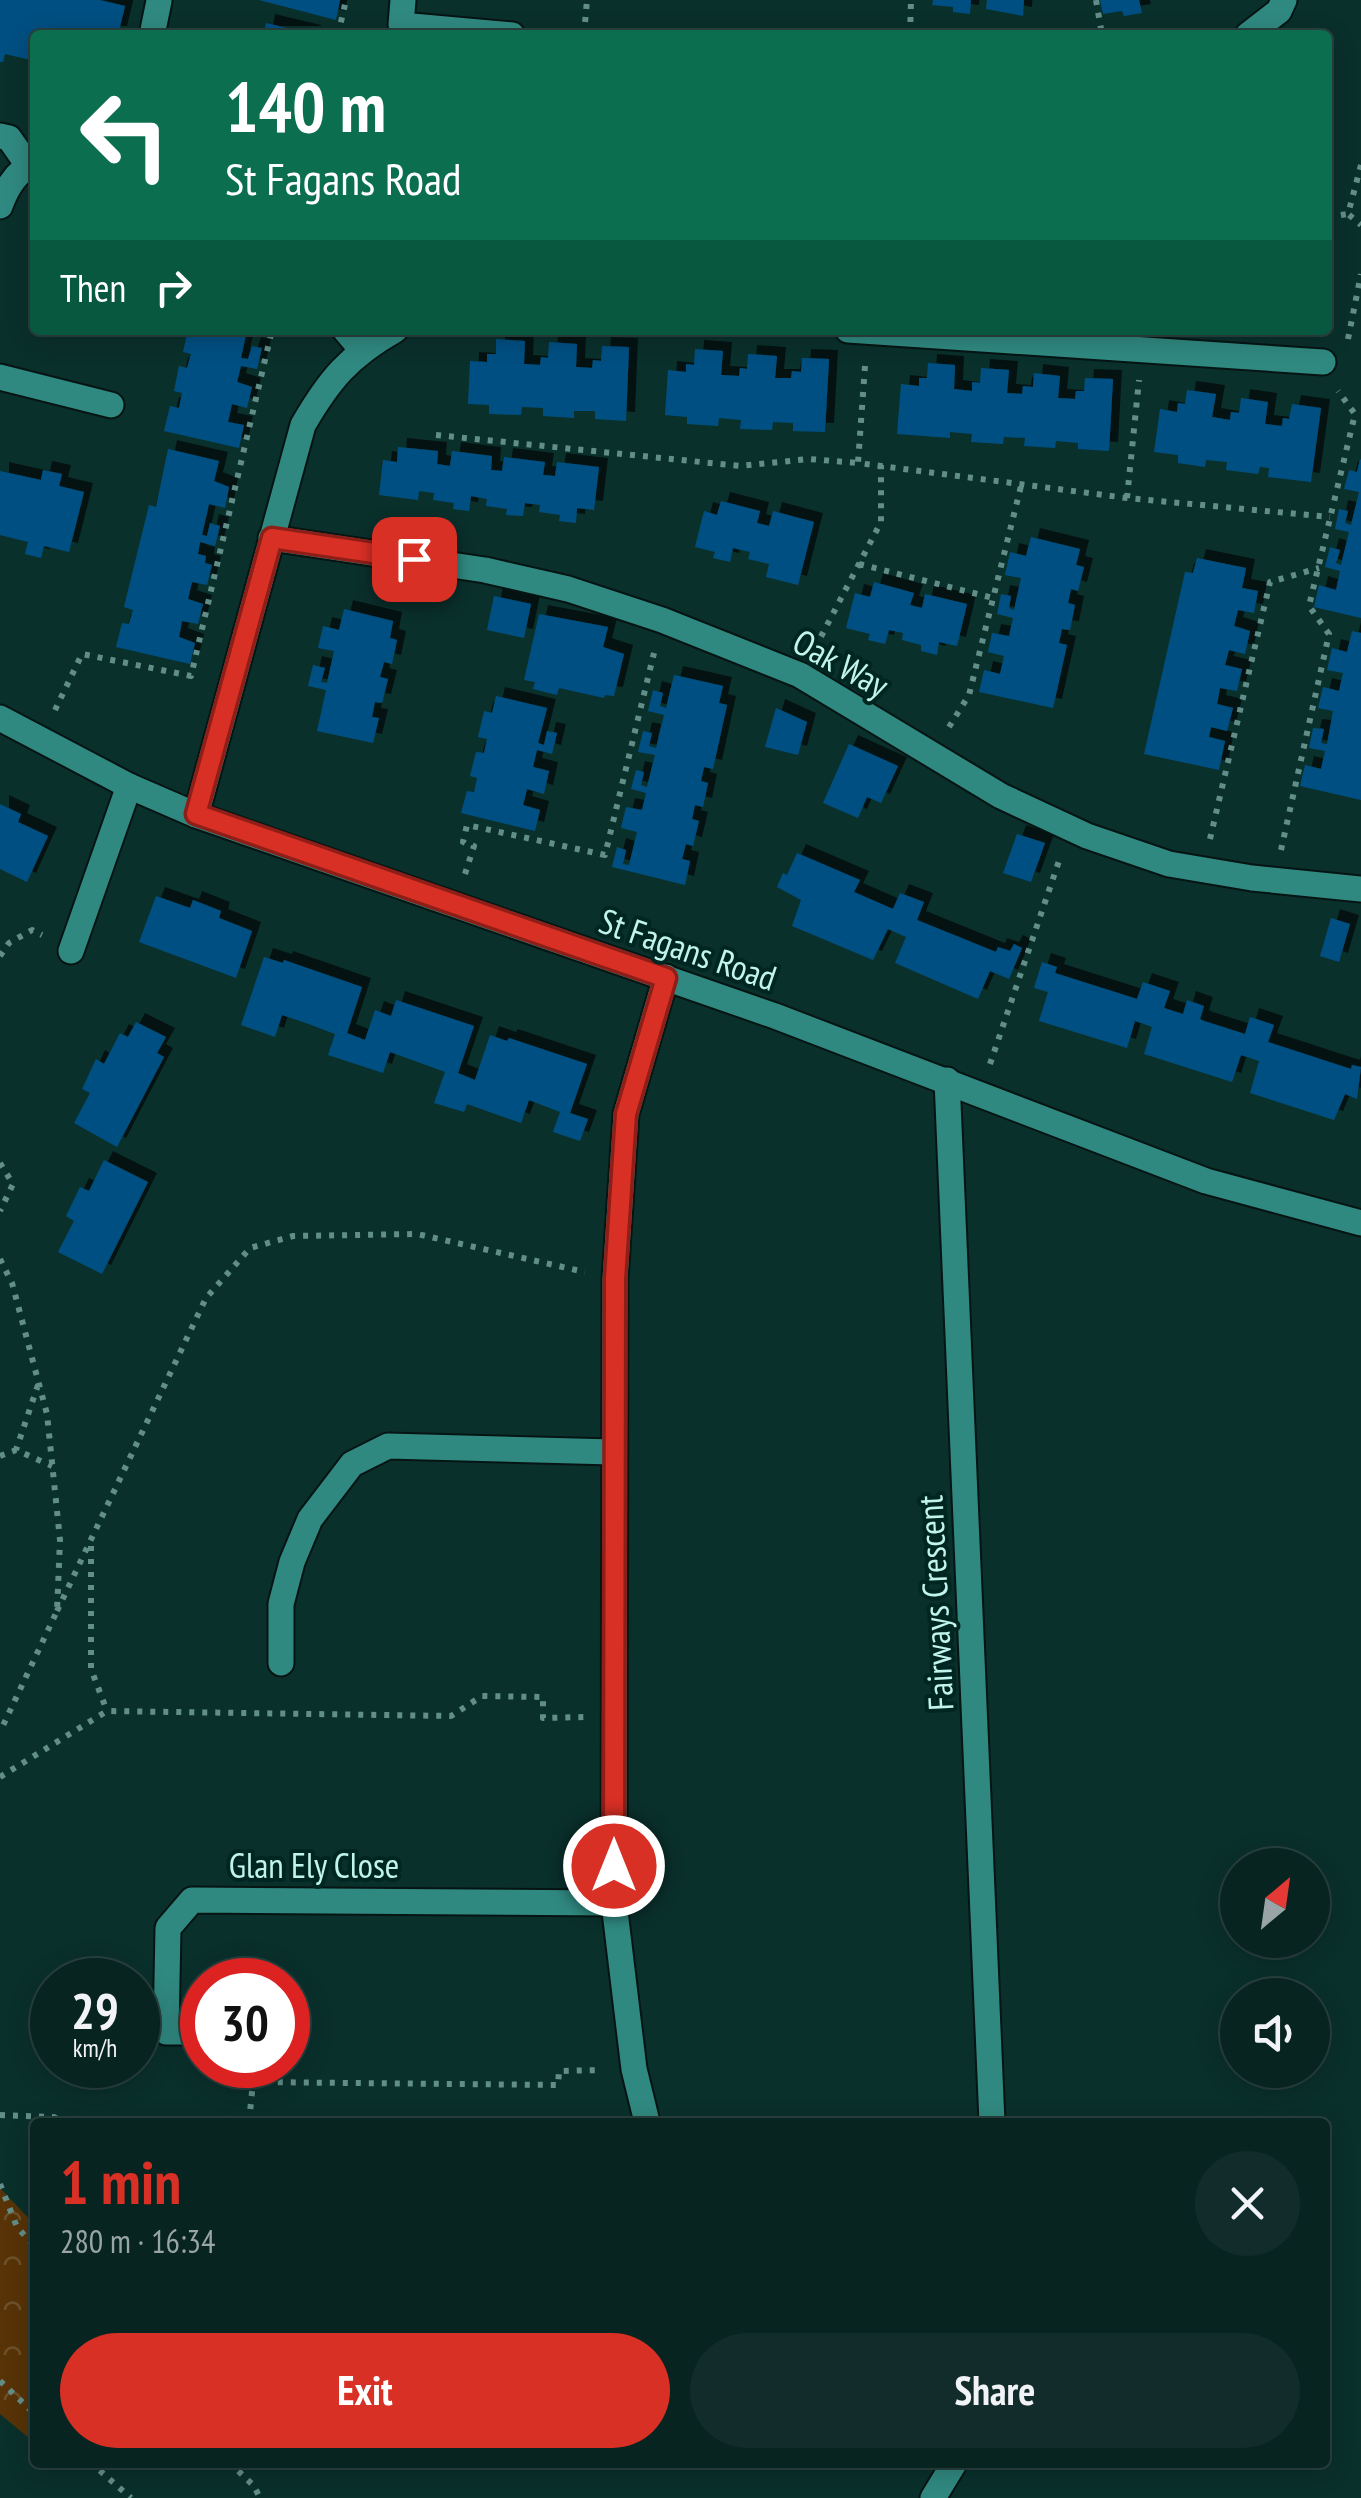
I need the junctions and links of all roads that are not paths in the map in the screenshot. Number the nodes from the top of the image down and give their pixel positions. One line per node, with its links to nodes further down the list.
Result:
1 (404, 0): 5 (street)
2 (1284, 0): 6 (street)
3 (160, 1): 4 (street)
4 (153, 30)
5 (456, 30)
6 (1254, 30)
7 (0, 136): 8 (street)
8 (30, 162)
9 (30, 166): 10 (street)
10 (0, 206)
11 (915, 335): 13 (street)
12 (353, 340): 16 (street)
13 (1332, 369)
14 (0, 377): 15 (street)
15 (111, 406)
16 (272, 538): 19 (street); 20 (street, Oak Way)
17 (0, 718): 18 (street, St Fagans Road)
18 (129, 786): 19 (street, St Fagans Road); 21 (street)
19 (196, 814): 22 (street, St Fagans Road)
20 (1361, 888)
21 (71, 952)
22 (666, 978): 23 (street, St Fagans Road); 25 (street)
23 (947, 1080): 24 (street, St Fagans Road); 30 (street, Fairways Crescent)
24 (1361, 1224)
25 (613, 1452): 26 (street); 27 (street)
26 (280, 1663)
27 (614, 1903): 28 (street, Glan Ely Close); 29 (street)
28 (180, 2032)
29 (646, 2118)
30 (992, 2118)
31 (950, 2468): 32 (street)
32 (933, 2498)

